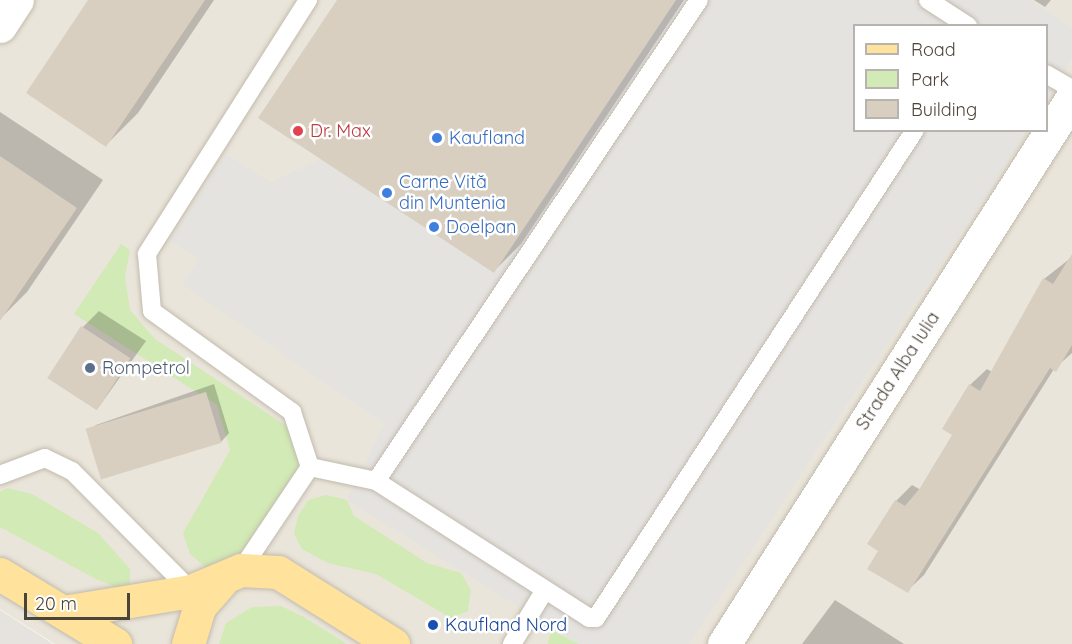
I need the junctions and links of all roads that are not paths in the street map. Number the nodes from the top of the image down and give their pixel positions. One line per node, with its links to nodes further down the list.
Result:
1 (17, 0): 6 (street)
2 (308, 0): 11 (lane)
3 (699, 0): 13 (lane)
4 (928, 0): 5 (lane)
5 (965, 24)
6 (0, 26)
7 (1048, 75): 8 (lane)
8 (1072, 89)
9 (1072, 98): 23 (street, Strada Alba Iulia)
10 (914, 132): 17 (lane)
11 (310, 467): 13 (lane); 15 (lane)
12 (0, 475): 16 (lane)
13 (376, 481): 17 (lane)
14 (0, 574): 18 (main road)
15 (232, 576): 16 (main road); 20 (main road); 21 (main road)
16 (191, 591): 18 (main road)
17 (543, 593): 22 (lane)
18 (63, 612): 19 (main road)
19 (115, 644)
20 (188, 644)
21 (393, 644)
22 (512, 644)
23 (724, 644)

